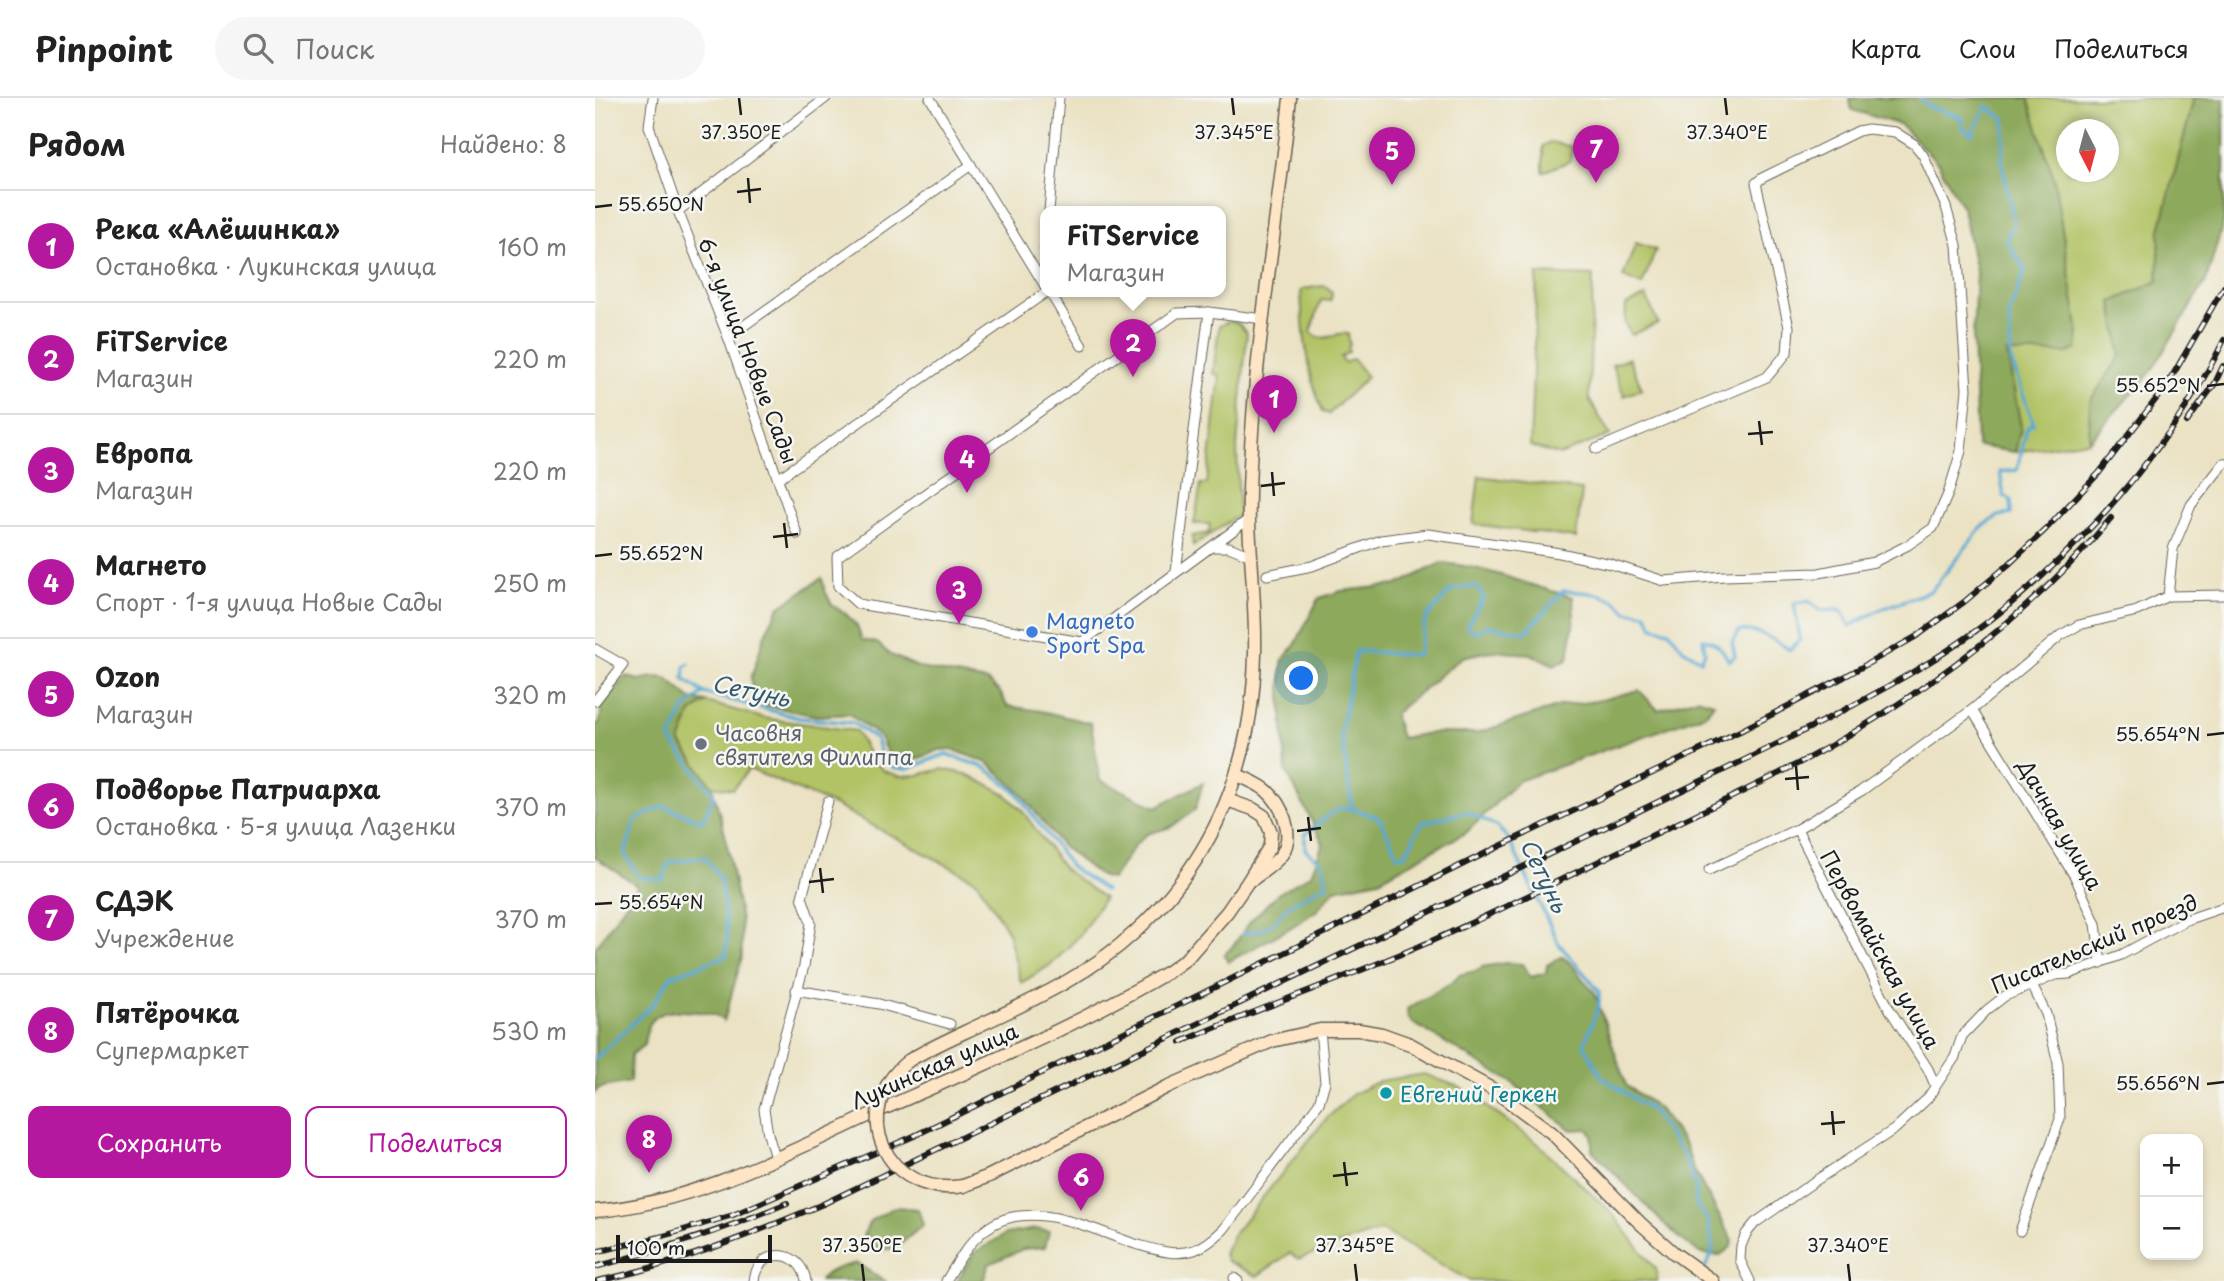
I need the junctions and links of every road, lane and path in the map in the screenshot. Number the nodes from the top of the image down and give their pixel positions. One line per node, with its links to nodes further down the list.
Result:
1 (653, 98): 8 (street, 6-я улица Новые Сады)
2 (826, 98): 8 (street)
3 (930, 98): 6 (street)
4 (1059, 98): 7 (street)
5 (1290, 98): 13 (main road)
6 (971, 165): 9 (street); 14 (street)
7 (1049, 206)
8 (678, 211): 14 (street, 6-я улица Новые Сады)
9 (1040, 278)
10 (1040, 297): 18 (street)
11 (1052, 297): 15 (street)
12 (1209, 312): 13 (street); 23 (street); 23 (street)
13 (1263, 319): 19 (main road)
14 (728, 337): 18 (street, 6-я улица Новые Сады)
15 (1081, 346)
16 (1596, 449): 24 (street)
17 (2224, 463): 26 (street)
18 (779, 478): 20 (street, 6-я улица Новые Сады)
19 (1249, 519): 21 (street); 22 (main road)
20 (797, 534)
21 (1213, 547): 22 (street); 23 (street)
22 (1251, 556): 30 (main road)
23 (1176, 572)
24 (1267, 575)
25 (2224, 595): 26 (street)
26 (2168, 596): 29 (street)
27 (595, 649): 28 (street)
28 (595, 701)
29 (1972, 710): 33 (street); 37 (street, Дачная улица)
30 (1237, 775): 31 (main road); 35 (main road, Лукинская улица)
31 (1227, 800): 35 (main road, Лукинская улица); 41 (main road, bridge)
32 (828, 801): 39 (street)
33 (1797, 829): 34 (street); 42 (street, Первомайская улица)
34 (1709, 870)
35 (1247, 883): 43 (main road, Лукинская улица)
36 (2224, 908): 37 (street, Писательский проезд)
37 (2101, 962): 38 (street, Писательский проезд)
38 (2032, 985): 42 (street, Писательский проезд); 45 (street)
39 (796, 990): 40 (street); 43 (street)
40 (950, 1024)
41 (1320, 1030): 48 (street); 49 (main road)
42 (1935, 1085): 50 (street, Писательский проезд)
43 (775, 1158): 44 (main road, Лукинская улица)
44 (595, 1211)
45 (2020, 1231)
46 (754, 1281): 47 (street)
47 (806, 1281)
48 (946, 1281)
49 (1713, 1281)
50 (1750, 1281)

